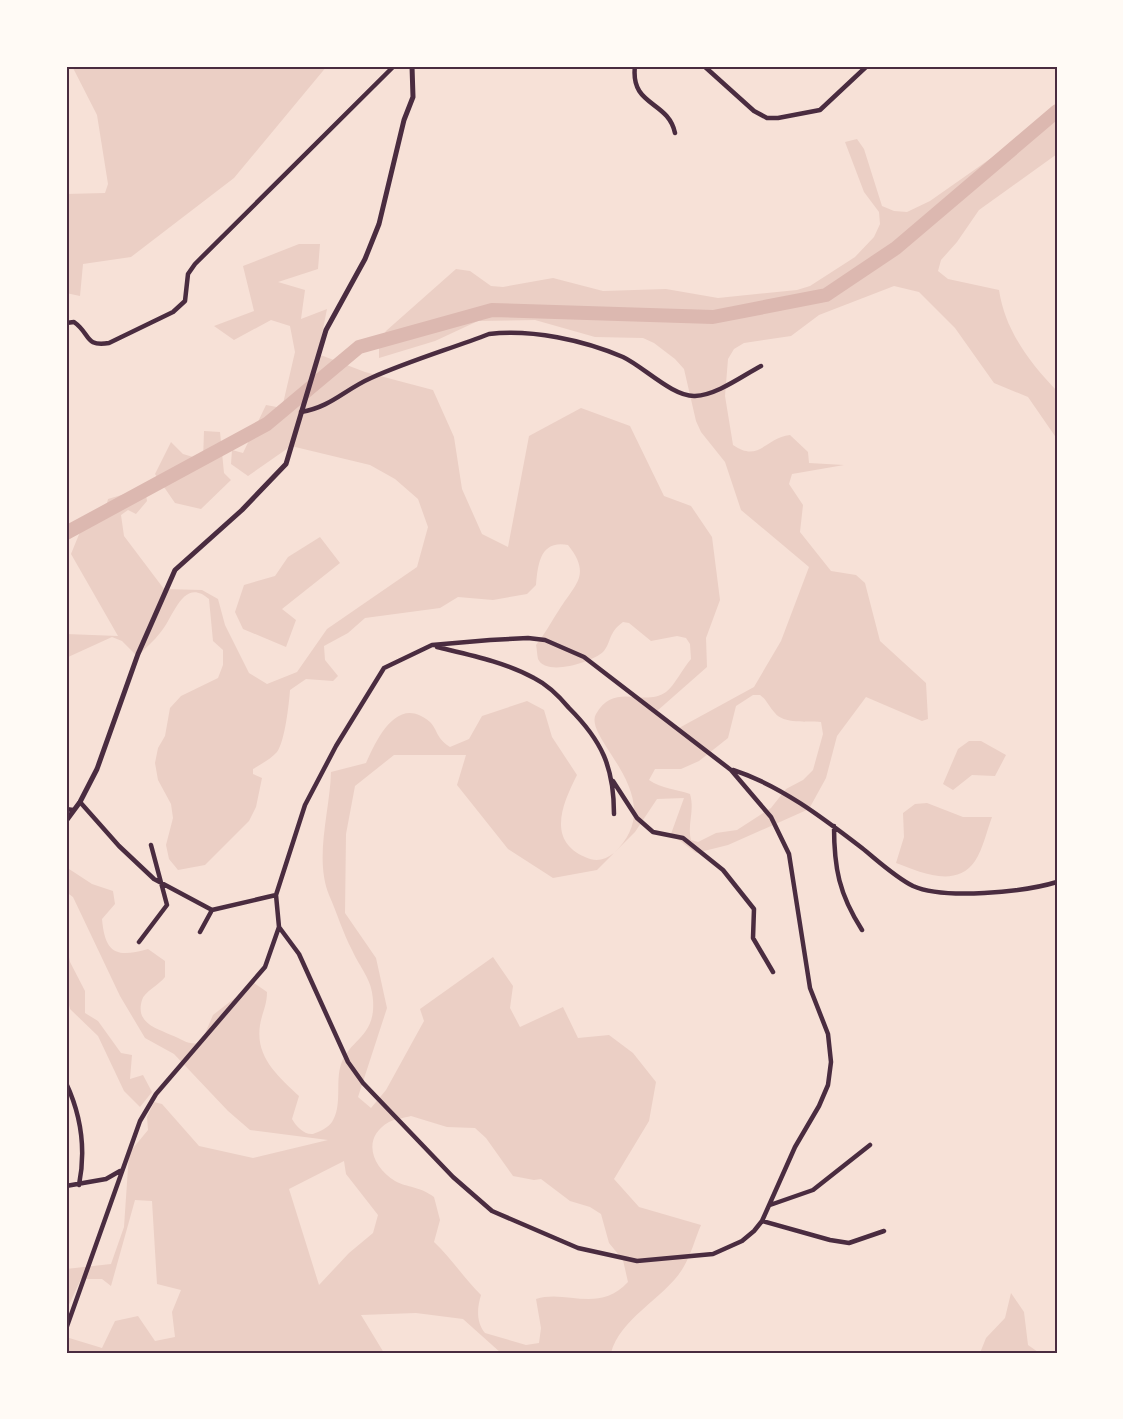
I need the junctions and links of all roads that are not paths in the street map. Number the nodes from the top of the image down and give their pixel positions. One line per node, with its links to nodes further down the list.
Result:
1 (394, 66): 7 (street)
2 (412, 66): 9 (street)
3 (635, 66): 6 (street)
4 (704, 66): 5 (street)
5 (867, 66)
6 (675, 133)
7 (66, 323)
8 (761, 366): 9 (street)
9 (301, 412): 13 (street)
10 (432, 645): 11 (street); 12 (street); 22 (street)
11 (732, 770): 18 (street); 34 (street)
12 (612, 779): 16 (street); 28 (street)
13 (80, 802): 15 (street); 21 (street)
14 (66, 809): 15 (street)
15 (73, 810): 17 (street)
16 (614, 814)
17 (66, 821)
18 (834, 826): 20 (street); 25 (street)
19 (151, 845): 21 (street)
20 (1057, 882)
21 (162, 884): 23 (street); 27 (street)
22 (276, 895): 23 (street); 24 (street)
23 (212, 910): 26 (street)
24 (279, 927): 31 (street); 35 (street)
25 (862, 930)
26 (200, 932)
27 (139, 942)
28 (773, 972)
29 (66, 1083): 32 (street)
30 (870, 1145): 34 (street)
31 (120, 1171): 32 (street); 37 (street)
32 (79, 1185): 33 (street)
33 (66, 1186)
34 (770, 1205): 35 (street)
35 (762, 1221): 36 (street)
36 (884, 1231)
37 (66, 1329)

